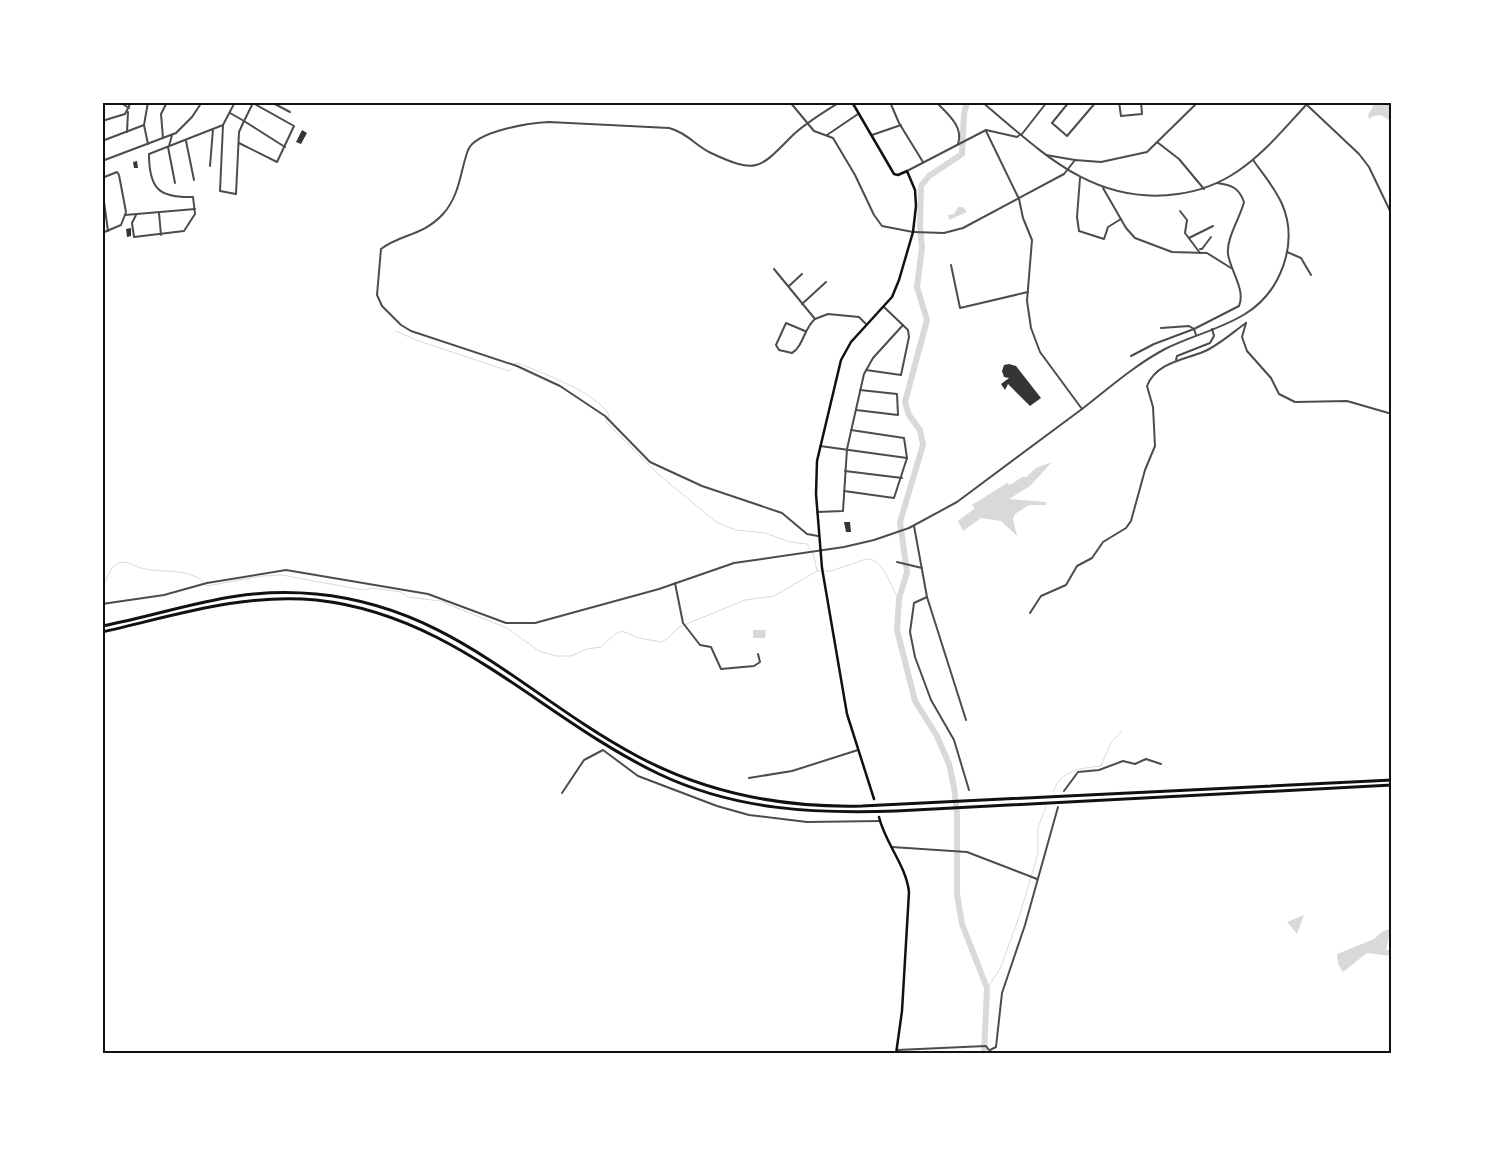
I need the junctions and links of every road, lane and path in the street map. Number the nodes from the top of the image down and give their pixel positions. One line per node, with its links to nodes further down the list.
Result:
1 (131, 102): 23 (street)
2 (148, 102): 31 (street)
3 (167, 102): 41 (street)
4 (202, 102): 38 (street)
5 (235, 102): 26 (street)
6 (271, 102): 25 (street)
7 (790, 102): 30 (street)
8 (840, 102): 30 (street)
9 (852, 102): 27 (main road)
10 (890, 102): 33 (street)
11 (936, 102): 45 (street)
12 (982, 102): 37 (street)
13 (1047, 102): 37 (street)
14 (1069, 102): 15 (street)
15 (1096, 102)
16 (1119, 102): 17 (street)
17 (1141, 102)
18 (1165, 102): 19 (street)
19 (1170, 102)
20 (1198, 102): 44 (street)
21 (121, 103): 23 (street)
22 (1308, 104): 52 (street); 75 (street)
23 (129, 108): 24 (street)
24 (128, 112): 28 (street); 36 (street)
25 (290, 112)
26 (230, 113): 29 (street); 32 (street)
27 (858, 114): 39 (street); 40 (main road)
28 (102, 121)
29 (244, 121): 47 (street); 49 (street); 49 (street)
30 (806, 124): 39 (street); 121 (street)
31 (144, 125): 36 (street); 46 (street)
32 (223, 125): 34 (street); 47 (street)
33 (900, 125): 40 (street); 54 (street)
34 (213, 129): 42 (street); 55 (street)
35 (986, 130): 37 (street); 45 (street); 67 (street)
36 (127, 132): 43 (street)
37 (1021, 134): 50 (street)
38 (172, 135): 41 (street); 48 (street)
39 (827, 135): 79 (street)
40 (871, 135): 57 (main road)
41 (163, 138): 46 (street)
42 (186, 140): 48 (street); 60 (street)
43 (102, 141)
44 (1157, 142): 51 (street); 65 (street)
45 (960, 143): 54 (street)
46 (148, 144): 53 (street)
47 (239, 144): 49 (street)
48 (169, 146): 61 (street); 68 (street)
49 (284, 147)
50 (1046, 155): 51 (street); 56 (street)
51 (1075, 160): 56 (street)
52 (1253, 160): 62 (street); 85 (street)
53 (102, 161)
54 (923, 162): 57 (street)
55 (210, 166)
56 (1068, 169): 59 (street); 67 (street)
57 (907, 171): 79 (main road)
58 (102, 178): 73 (street)
59 (1080, 178): 64 (street); 76 (street)
60 (194, 180)
61 (175, 183)
62 (1217, 183): 65 (street); 88 (street)
63 (102, 187): 66 (street)
64 (1103, 188): 65 (street); 76 (street)
65 (1204, 189)
66 (103, 196): 70 (street)
67 (1019, 199): 79 (street); 94 (street)
68 (194, 210): 71 (street); 81 (street)
69 (1180, 211): 83 (street)
70 (106, 213): 72 (street); 78 (street)
71 (159, 213): 74 (street); 81 (street)
72 (102, 215)
73 (125, 215): 74 (street); 78 (street)
74 (136, 215): 81 (street)
75 (1392, 215)
76 (1121, 219): 86 (street)
77 (1213, 226): 83 (street)
78 (108, 231): 80 (street)
79 (915, 232): 96 (main road)
80 (102, 233)
81 (161, 235)
82 (1211, 237): 84 (street)
83 (1189, 238): 84 (street)
84 (1199, 249): 86 (street)
85 (1287, 252): 91 (street); 102 (street)
86 (1200, 253): 88 (street)
87 (951, 265): 94 (street)
88 (1231, 268): 101 (street)
89 (774, 269): 93 (street)
90 (802, 274): 93 (street)
91 (1311, 275)
92 (826, 282): 95 (street)
93 (789, 287): 95 (street)
94 (1028, 292): 109 (street)
95 (802, 304): 97 (street)
96 (884, 307): 98 (main road); 99 (street)
97 (815, 319): 98 (street); 103 (street)
98 (867, 325): 113 (main road)
99 (903, 326): 107 (street); 107 (street)
100 (1161, 328): 101 (street)
101 (1194, 329): 104 (street); 105 (street)
102 (1212, 330): 104 (street); 106 (street)
103 (805, 331): 103 (street)
104 (1196, 336): 109 (street)
105 (1131, 356)
106 (1176, 361): 111 (street); 128 (street)
107 (866, 370): 108 (street)
108 (860, 390): 110 (street); 110 (street)
109 (1082, 408): 120 (street)
110 (855, 410): 112 (street)
111 (1392, 414)
112 (850, 430): 114 (street); 115 (street)
113 (819, 446): 114 (street); 119 (main road)
114 (847, 450): 115 (street); 116 (street)
115 (907, 458): 117 (street)
116 (845, 471): 117 (street); 118 (street)
117 (902, 478): 118 (street)
118 (844, 491): 119 (street)
119 (817, 512): 121 (main road)
120 (914, 526): 122 (street); 124 (street)
121 (818, 536): 122 (main road)
122 (820, 551): 125 (street); 133 (main road)
123 (897, 562): 124 (street)
124 (922, 568): 126 (street)
125 (675, 583): 127 (street); 131 (street)
126 (926, 598): 132 (street); 138 (street)
127 (102, 604)
128 (1030, 613)
129 (102, 626): 136 (highway)
130 (102, 632): 137 (highway)
131 (758, 654)
132 (966, 720)
133 (858, 750): 135 (street); 141 (main road)
134 (1161, 764): 139 (street)
135 (749, 778)
136 (1392, 780)
137 (1392, 785)
138 (969, 790)
139 (1064, 791)
140 (562, 793): 144 (street)
141 (874, 799)
142 (1058, 807): 146 (street)
143 (879, 817): 144 (main road)
144 (880, 821): 145 (main road)
145 (890, 846): 146 (street); 148 (main road)
146 (1037, 879): 147 (street)
147 (990, 1050): 148 (street); 149 (street)
148 (896, 1052)
149 (992, 1054)

